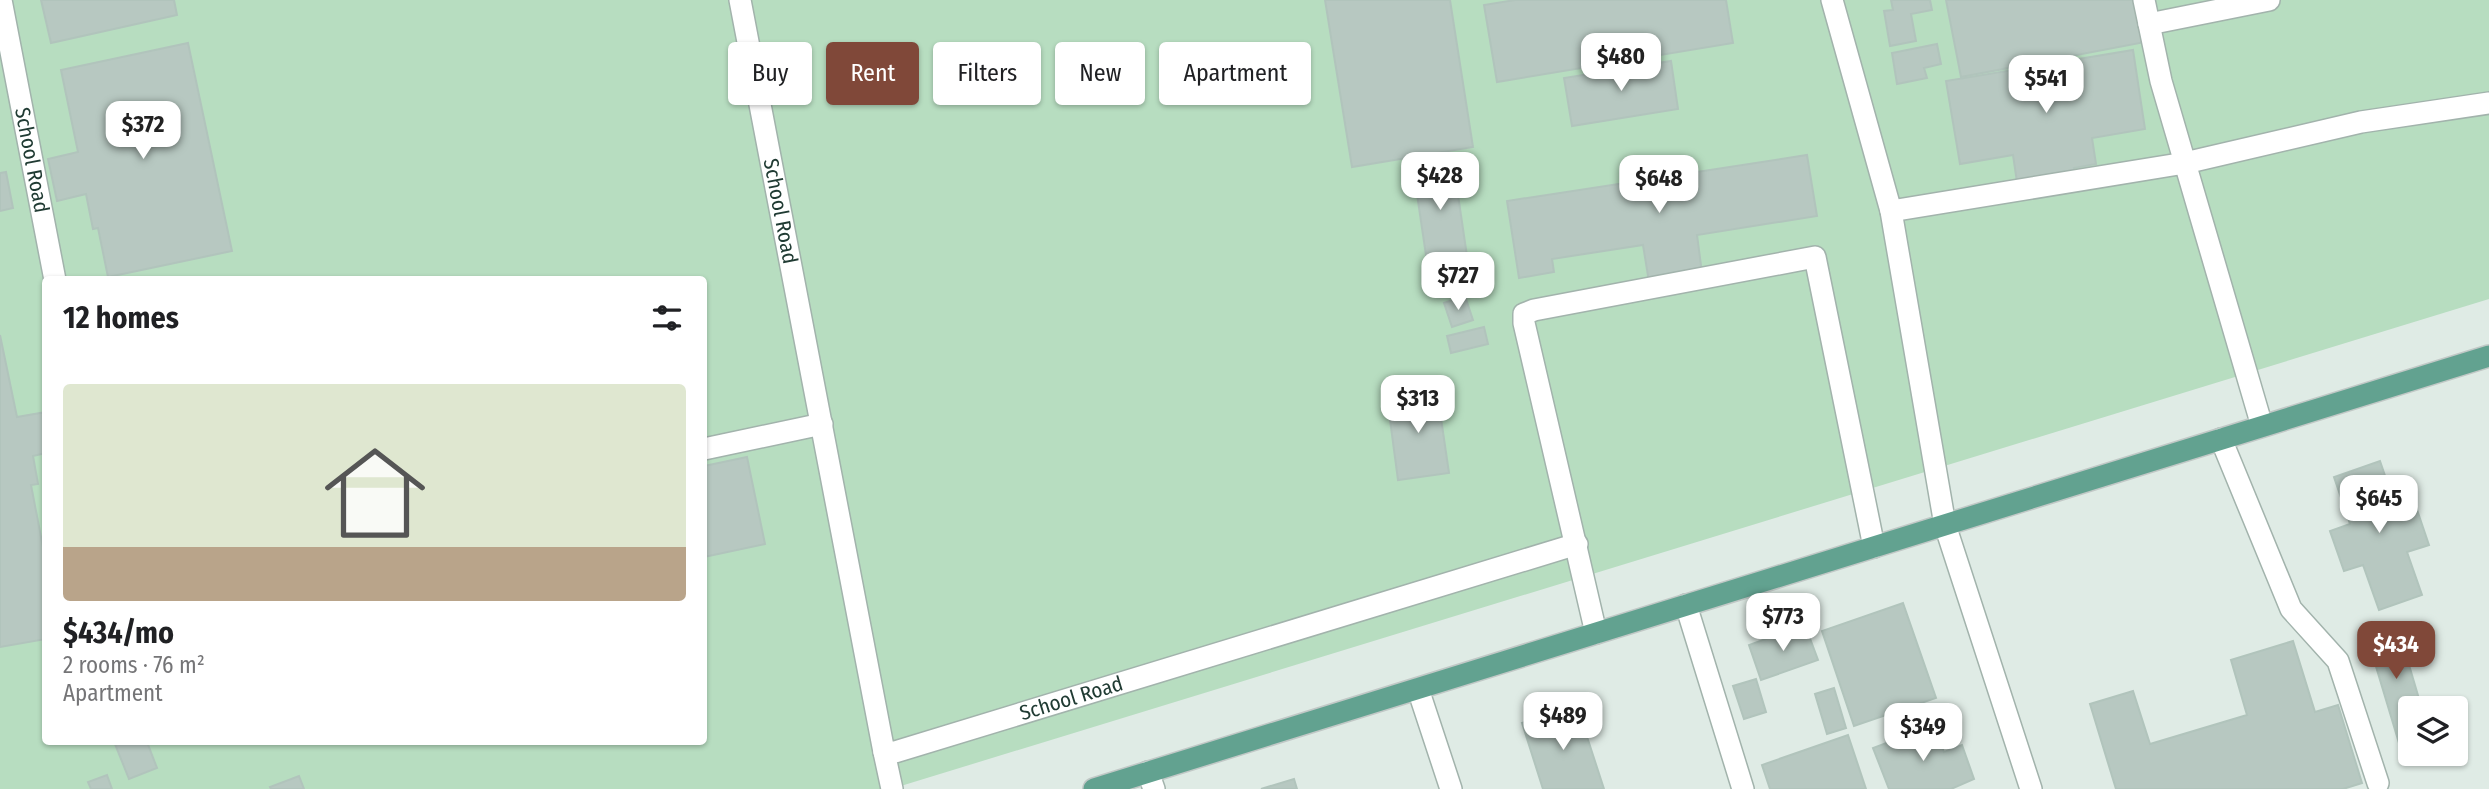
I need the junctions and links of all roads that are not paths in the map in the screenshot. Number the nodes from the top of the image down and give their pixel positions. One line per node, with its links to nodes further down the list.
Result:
1 (1, 0): 10 (lane, School Road)
2 (740, 0): 12 (lane, School Road)
3 (1832, 0): 9 (lane)
4 (2144, 0): 6 (lane)
5 (2269, 0): 6 (lane)
6 (2150, 24): 8 (lane)
7 (2489, 103): 8 (lane)
8 (2185, 163): 9 (lane); 13 (lane)
9 (1891, 211): 16 (lane)
10 (54, 276)
11 (2489, 356): 13 (main road)
12 (822, 424): 15 (lane); 22 (lane, School Road)
13 (2262, 426): 14 (main road)
14 (2221, 439): 16 (main road); 24 (lane)
15 (707, 448)
16 (1945, 525): 18 (main road); 29 (lane)
17 (1577, 544): 18 (lane); 20 (lane); 22 (lane, School Road)
18 (1874, 547): 19 (main road)
19 (1686, 605): 20 (main road); 28 (lane)
20 (1596, 633): 21 (main road)
21 (1418, 689): 23 (main road); 27 (lane)
22 (884, 752): 25 (lane)
23 (1151, 781): 26 (main road)
24 (2378, 783)
25 (892, 789)
26 (1094, 789)
27 (1451, 789)
28 (1743, 789)
29 (2031, 789)

